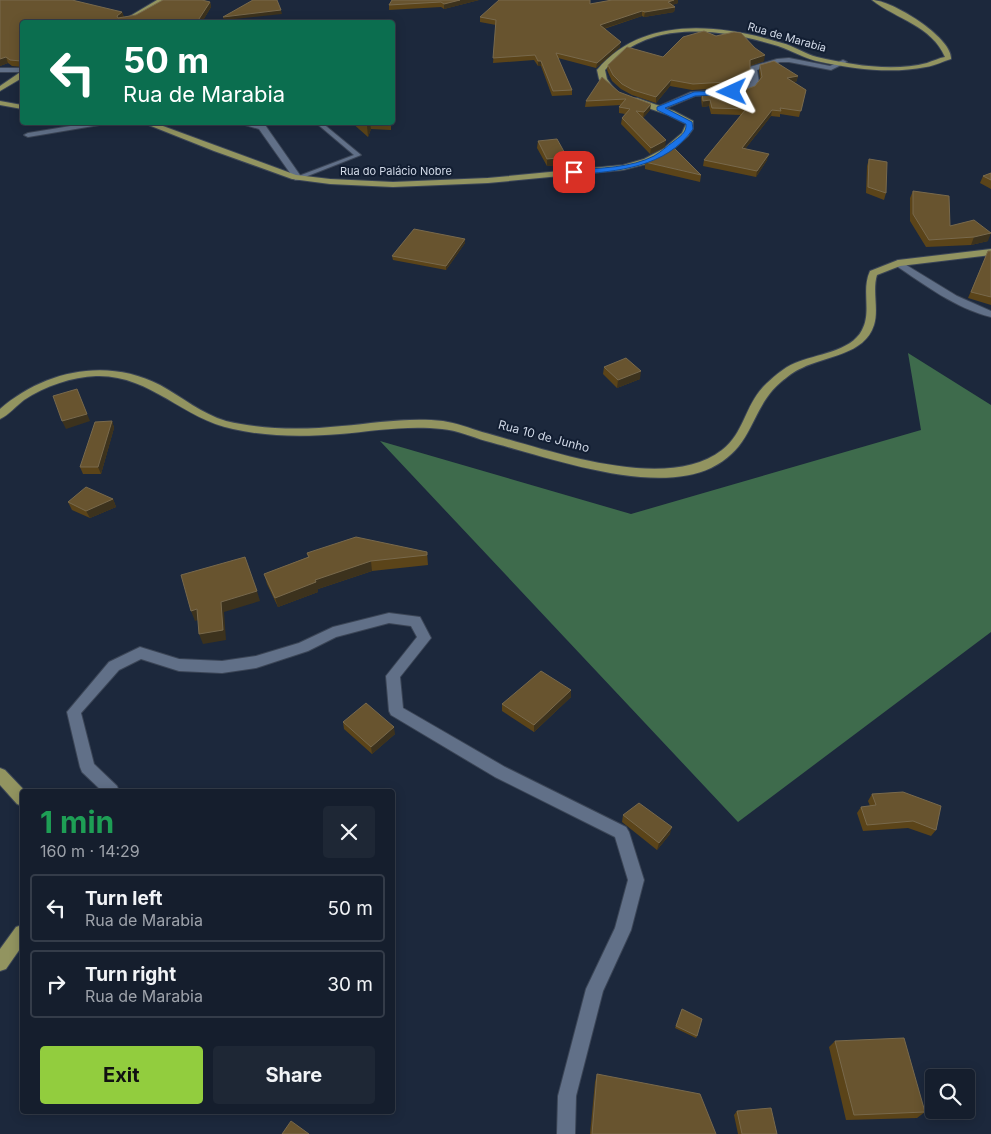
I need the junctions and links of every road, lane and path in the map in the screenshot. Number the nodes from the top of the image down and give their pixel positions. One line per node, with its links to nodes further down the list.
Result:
1 (162, 0): 3 (main road)
2 (875, 0): 4 (main road, Rua de Marabia)
3 (127, 20)
4 (842, 62): 11 (street); 11 (main road, Rua de Marabia)
5 (0, 70): 6 (street)
6 (20, 70)
7 (20, 76): 8 (main road)
8 (0, 89)
9 (0, 103): 10 (main road)
10 (20, 107)
11 (659, 108): 17 (main road, Rua de Marabia)
12 (94, 125): 16 (street)
13 (152, 125): 18 (main road, Rua do Palácio Nobre)
14 (258, 125): 18 (street)
15 (321, 125): 18 (lane)
16 (28, 135)
17 (656, 157): 18 (main road, Rua do Palácio Nobre)
18 (298, 178)
19 (991, 252): 20 (main road, Rua 10 de Junho)
20 (898, 263): 21 (street); 22 (main road, Rua 10 de Junho)
21 (991, 314)
22 (0, 415)
23 (0, 776): 25 (main road)
24 (110, 789): 28 (street)
25 (20, 797)
26 (20, 936): 27 (main road)
27 (0, 963)
28 (566, 1134)

